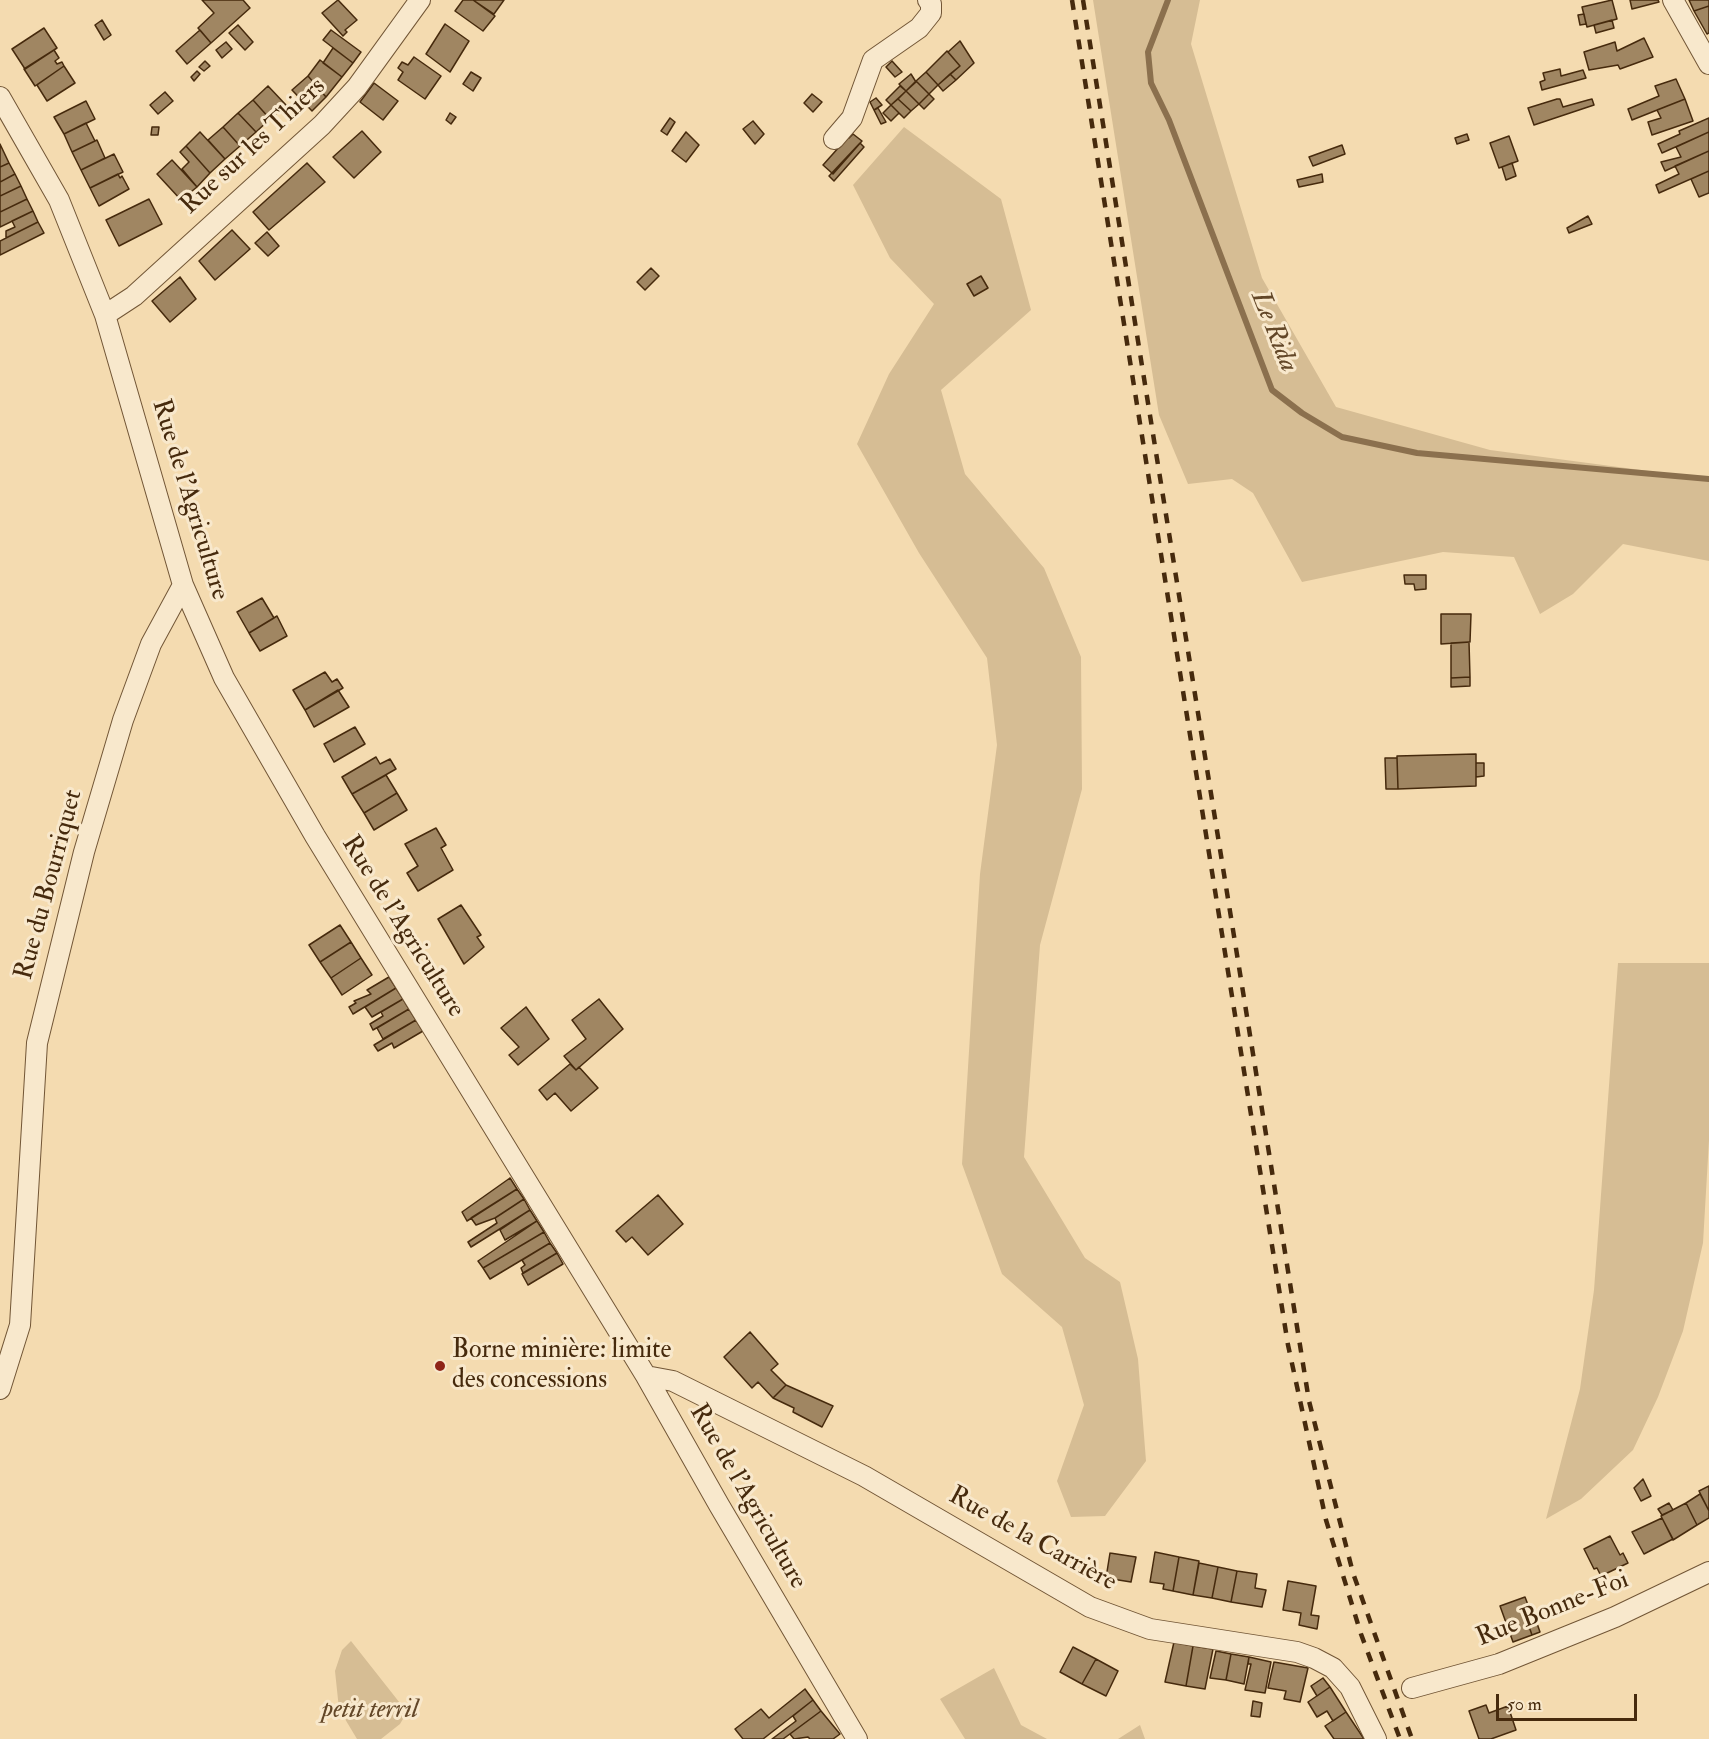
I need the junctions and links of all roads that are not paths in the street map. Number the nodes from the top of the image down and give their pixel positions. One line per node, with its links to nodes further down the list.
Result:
1 (420, 0): 7 (street, Rue sur les Thiers)
2 (928, 0): 6 (street)
3 (1673, 0): 4 (street)
4 (1709, 64)
5 (2, 105): 7 (street, Rue de l'Agriculture)
6 (834, 140)
7 (105, 315): 8 (street, Rue de l'Agriculture)
8 (183, 585): 9 (street, Rue de l'Agriculture); 10 (street, Rue du Bourriquet)
9 (646, 1376): 13 (street, Rue de l'Agriculture); 14 (street, Rue de la Carrière)
10 (0, 1389)
11 (1709, 1572): 12 (street, Rue Bonne-Foi)
12 (1412, 1688)
13 (857, 1739)
14 (1376, 1739)

